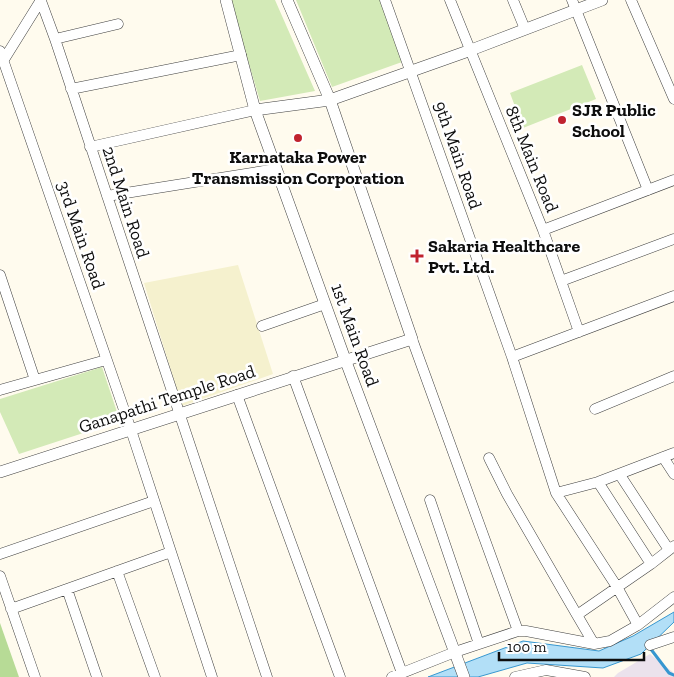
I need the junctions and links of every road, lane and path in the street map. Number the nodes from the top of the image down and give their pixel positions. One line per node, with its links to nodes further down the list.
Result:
1 (226, 0): 14 (street, 1st Main Road)
2 (287, 0): 19 (street)
3 (385, 0): 16 (street, 9th Main Road)
4 (450, 0): 13 (street, 8th Main Road)
5 (513, 0): 11 (street)
6 (602, 0): 9 (street)
7 (631, 0): 18 (street)
8 (41, 1): 12 (street, 2nd Main Road); 15 (street)
9 (574, 5): 11 (street); 24 (street)
10 (118, 24): 12 (street)
11 (525, 29): 13 (street)
12 (55, 39): 17 (street, 2nd Main Road)
13 (471, 50): 16 (street); 26 (street, 8th Main Road)
14 (241, 55): 17 (street); 20 (street, 1st Main Road)
15 (2, 56): 37 (street, 3rd Main Road)
16 (411, 70): 19 (street); 35 (street, 9th Main Road)
17 (71, 89): 21 (street, 2nd Main Road)
18 (674, 99)
19 (330, 100): 20 (street); 34 (street)
20 (255, 110): 21 (street); 22 (street, 1st Main Road)
21 (90, 147): 25 (street, 2nd Main Road)
22 (276, 169): 25 (street); 31 (street, 1st Main Road)
23 (674, 180): 24 (street)
24 (648, 190): 26 (street)
25 (107, 196): 44 (street, 2nd Main Road)
26 (543, 230): 29 (street, 8th Main Road)
27 (674, 239): 29 (street)
28 (0, 275): 40 (street)
29 (561, 282): 33 (street, 8th Main Road)
30 (674, 296): 33 (street)
31 (325, 304): 32 (street); 36 (street, 1st Main Road)
32 (262, 326)
33 (580, 332): 35 (street)
34 (412, 339): 36 (street, Ganapathi Temple Road); 68 (street)
35 (512, 357): 53 (street, 9th Main Road)
36 (345, 359): 38 (street, Ganapathi Temple Road); 73 (street, 1st Main Road)
37 (106, 360): 40 (street); 45 (street, 3rd Main Road)
38 (294, 376): 42 (street, Ganapathi Temple Road); 74 (street)
39 (674, 376): 43 (street)
40 (35, 380): 41 (street)
41 (0, 390)
42 (237, 394): 44 (street, Ganapathi Temple Road); 81 (street)
43 (596, 409)
44 (179, 413): 45 (street, Ganapathi Temple Road); 80 (street, 2nd Main Road)
45 (131, 430): 49 (street, Ganapathi Temple Road); 55 (street, 3rd Main Road)
46 (674, 453): 47 (street)
47 (664, 457): 50 (street); 51 (street)
48 (488, 458): 66 (street)
49 (0, 472)
50 (674, 474)
51 (620, 475): 52 (street); 56 (street)
52 (598, 482): 53 (street); 59 (street)
53 (556, 493): 62 (street, 9th Main Road)
54 (430, 500): 70 (street)
55 (154, 501): 57 (street, 3rd Main Road); 58 (street)
56 (672, 548): 59 (street)
57 (171, 552): 60 (street); 79 (street, 3rd Main Road)
58 (0, 554)
59 (651, 564): 62 (street)
60 (117, 571): 63 (street); 78 (street)
61 (0, 576): 65 (street)
62 (617, 587): 66 (street); 67 (street, 9th Main Road)
63 (67, 589): 65 (street); 77 (street)
64 (674, 596): 67 (street)
65 (11, 608): 76 (street)
66 (577, 615): 71 (street)
67 (638, 625): 71 (street)
68 (518, 631): 70 (street); 71 (street)
69 (674, 637): 72 (street)
70 (479, 644): 73 (street)
71 (594, 644)
72 (650, 645)
73 (456, 652): 74 (street); 83 (street, 1st Main Road)
74 (402, 673): 82 (street)
75 (547, 673): 84 (street); 85 (street)
76 (35, 677)
77 (97, 677)
78 (155, 677)
79 (212, 677)
80 (266, 677)
81 (340, 677)
82 (392, 677)
83 (464, 677)
84 (515, 677)
85 (585, 677)

